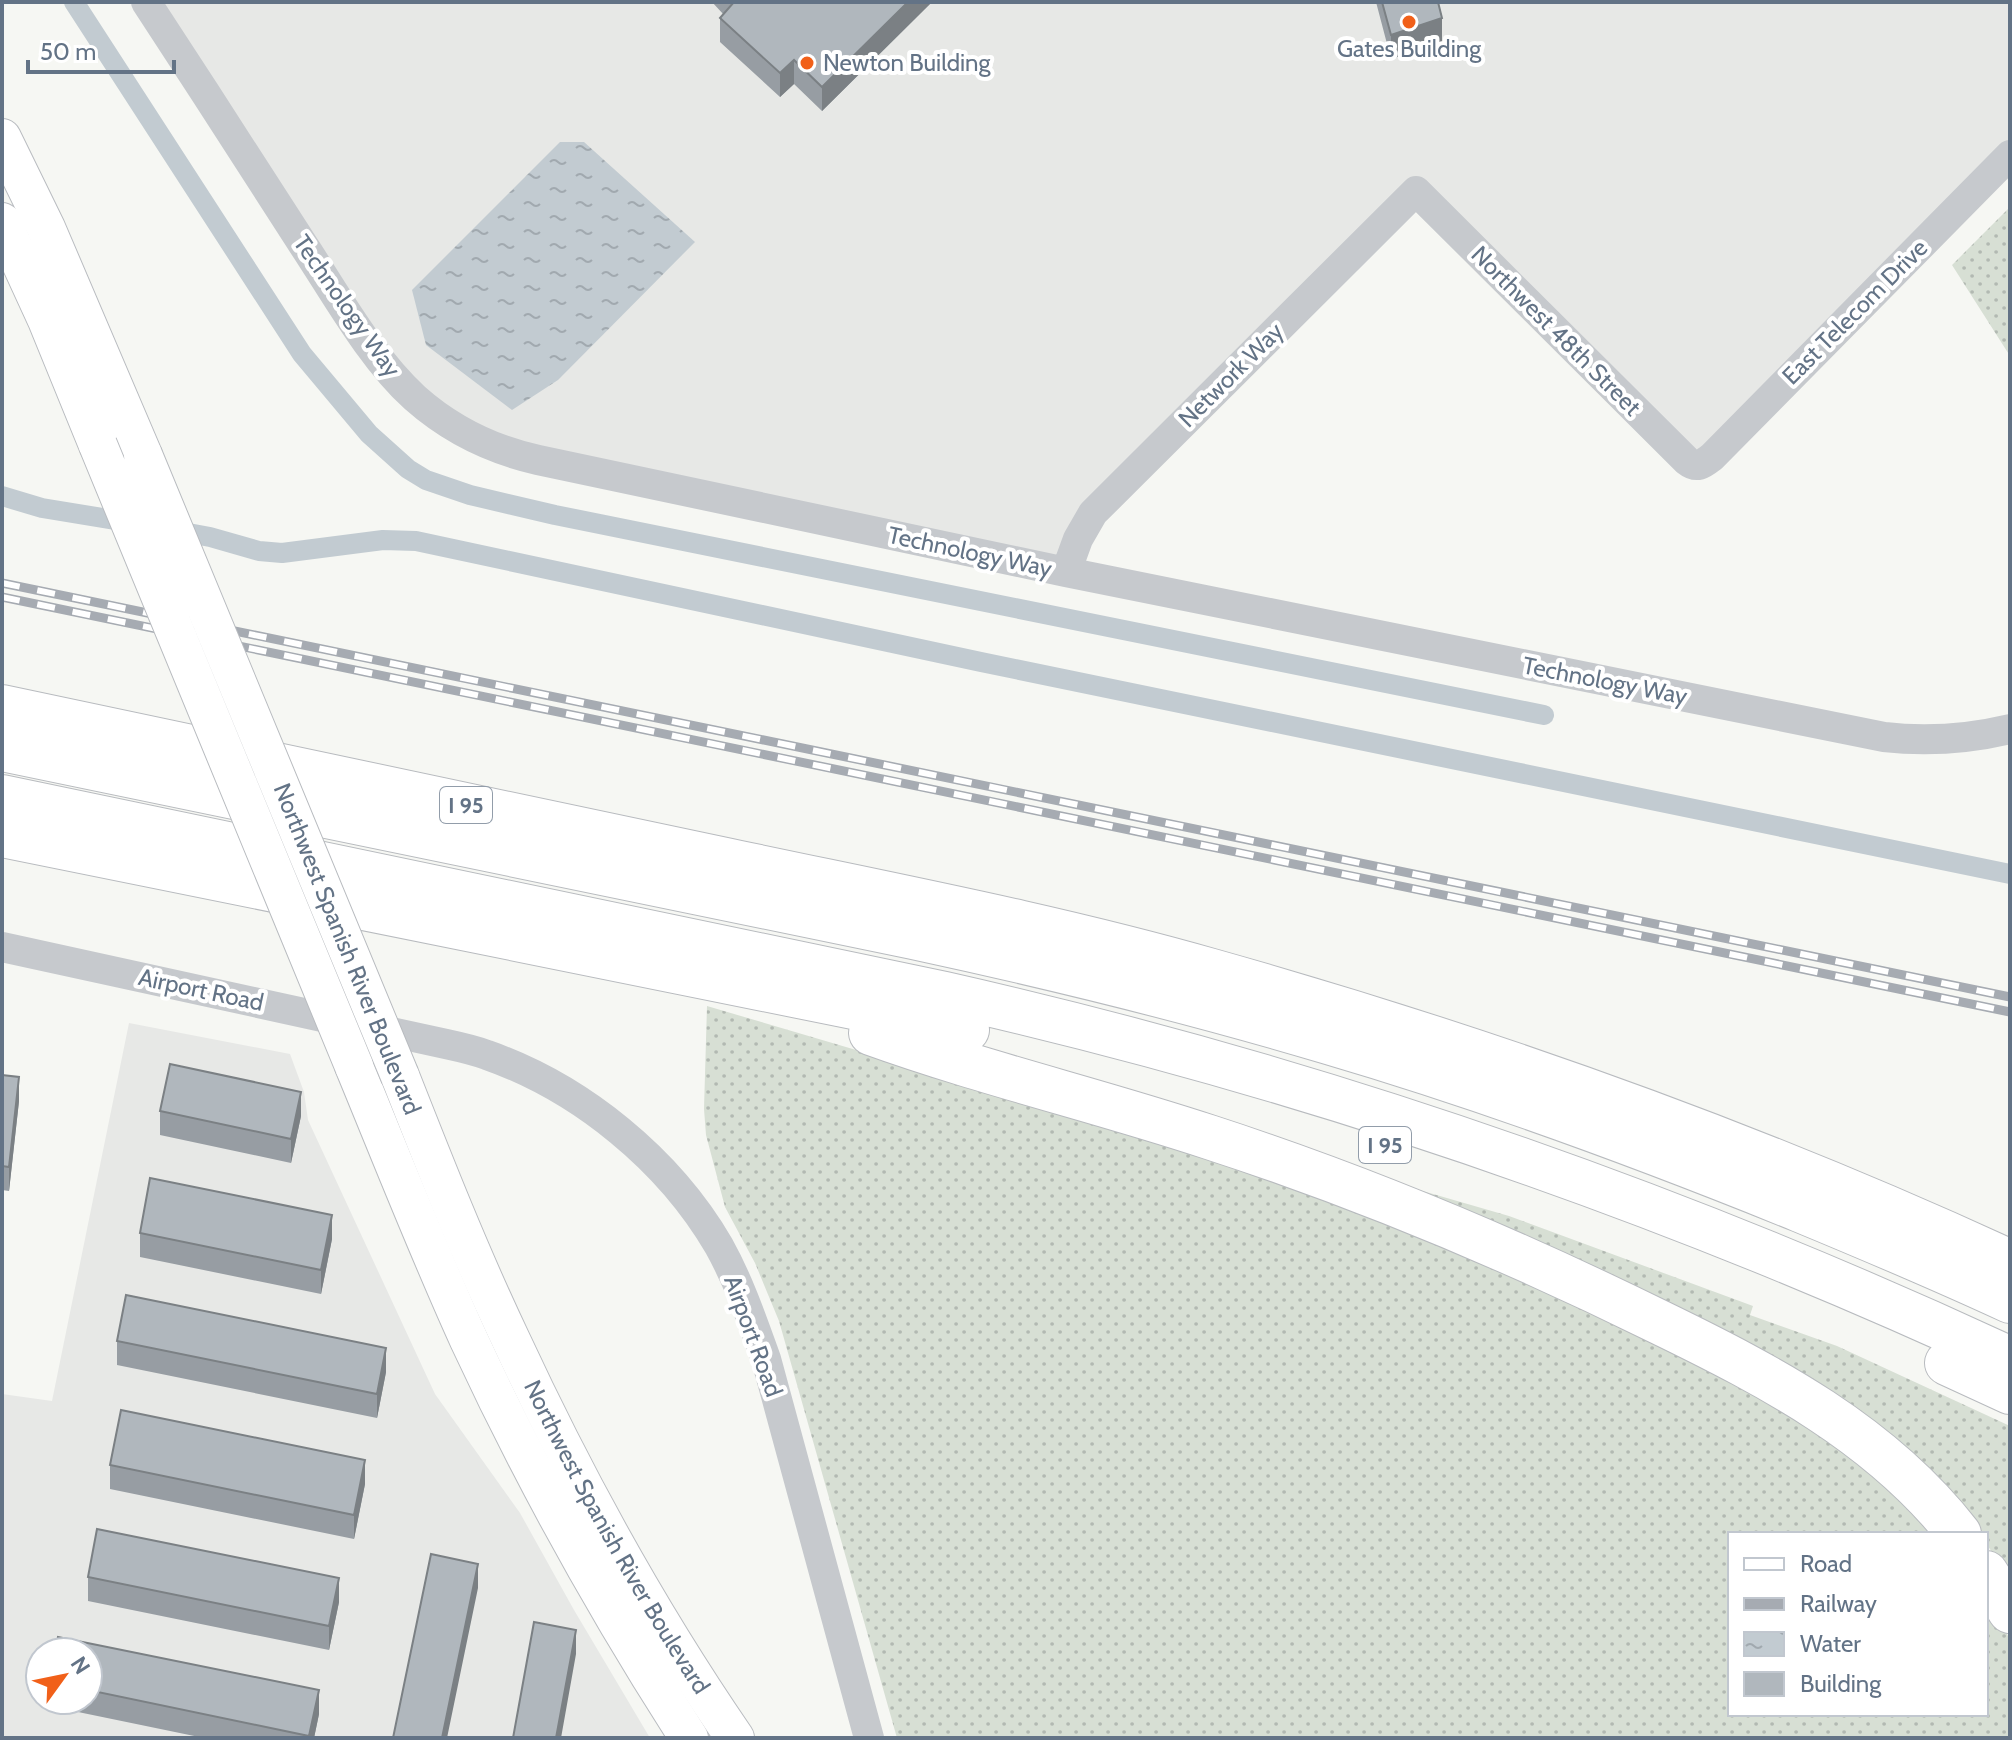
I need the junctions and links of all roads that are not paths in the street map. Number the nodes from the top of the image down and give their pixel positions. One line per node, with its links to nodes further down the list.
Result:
1 (146, 2): 7 (street, Technology Way)
2 (2, 138): 23 (main road, Northwest Spanish River Boulevard, bridge)
3 (2010, 155): 6 (street, East Telecom Drive)
4 (1416, 191): 6 (street, Northwest 48th Street); 7 (street, Network Way)
5 (2, 222): 22 (main road, Northwest Spanish River Boulevard, bridge)
6 (1698, 466)
7 (1066, 572): 9 (street, Technology Way)
8 (2, 707): 15 (highway, I 95)
9 (2010, 729)
10 (2, 749): 16 (highway)
11 (2, 797): 17 (highway)
12 (2, 835): 14 (highway, I 95)
13 (2, 947): 24 (street, Airport Road)
14 (733, 984): 18 (highway, I 95); 19 (highway)
15 (2010, 1262)
16 (2010, 1301)
17 (2010, 1359)
18 (2010, 1392)
19 (1957, 1532)
20 (1988, 1576): 21 (highway)
21 (2010, 1611)
22 (689, 1738)
23 (735, 1738)
24 (869, 1738)

